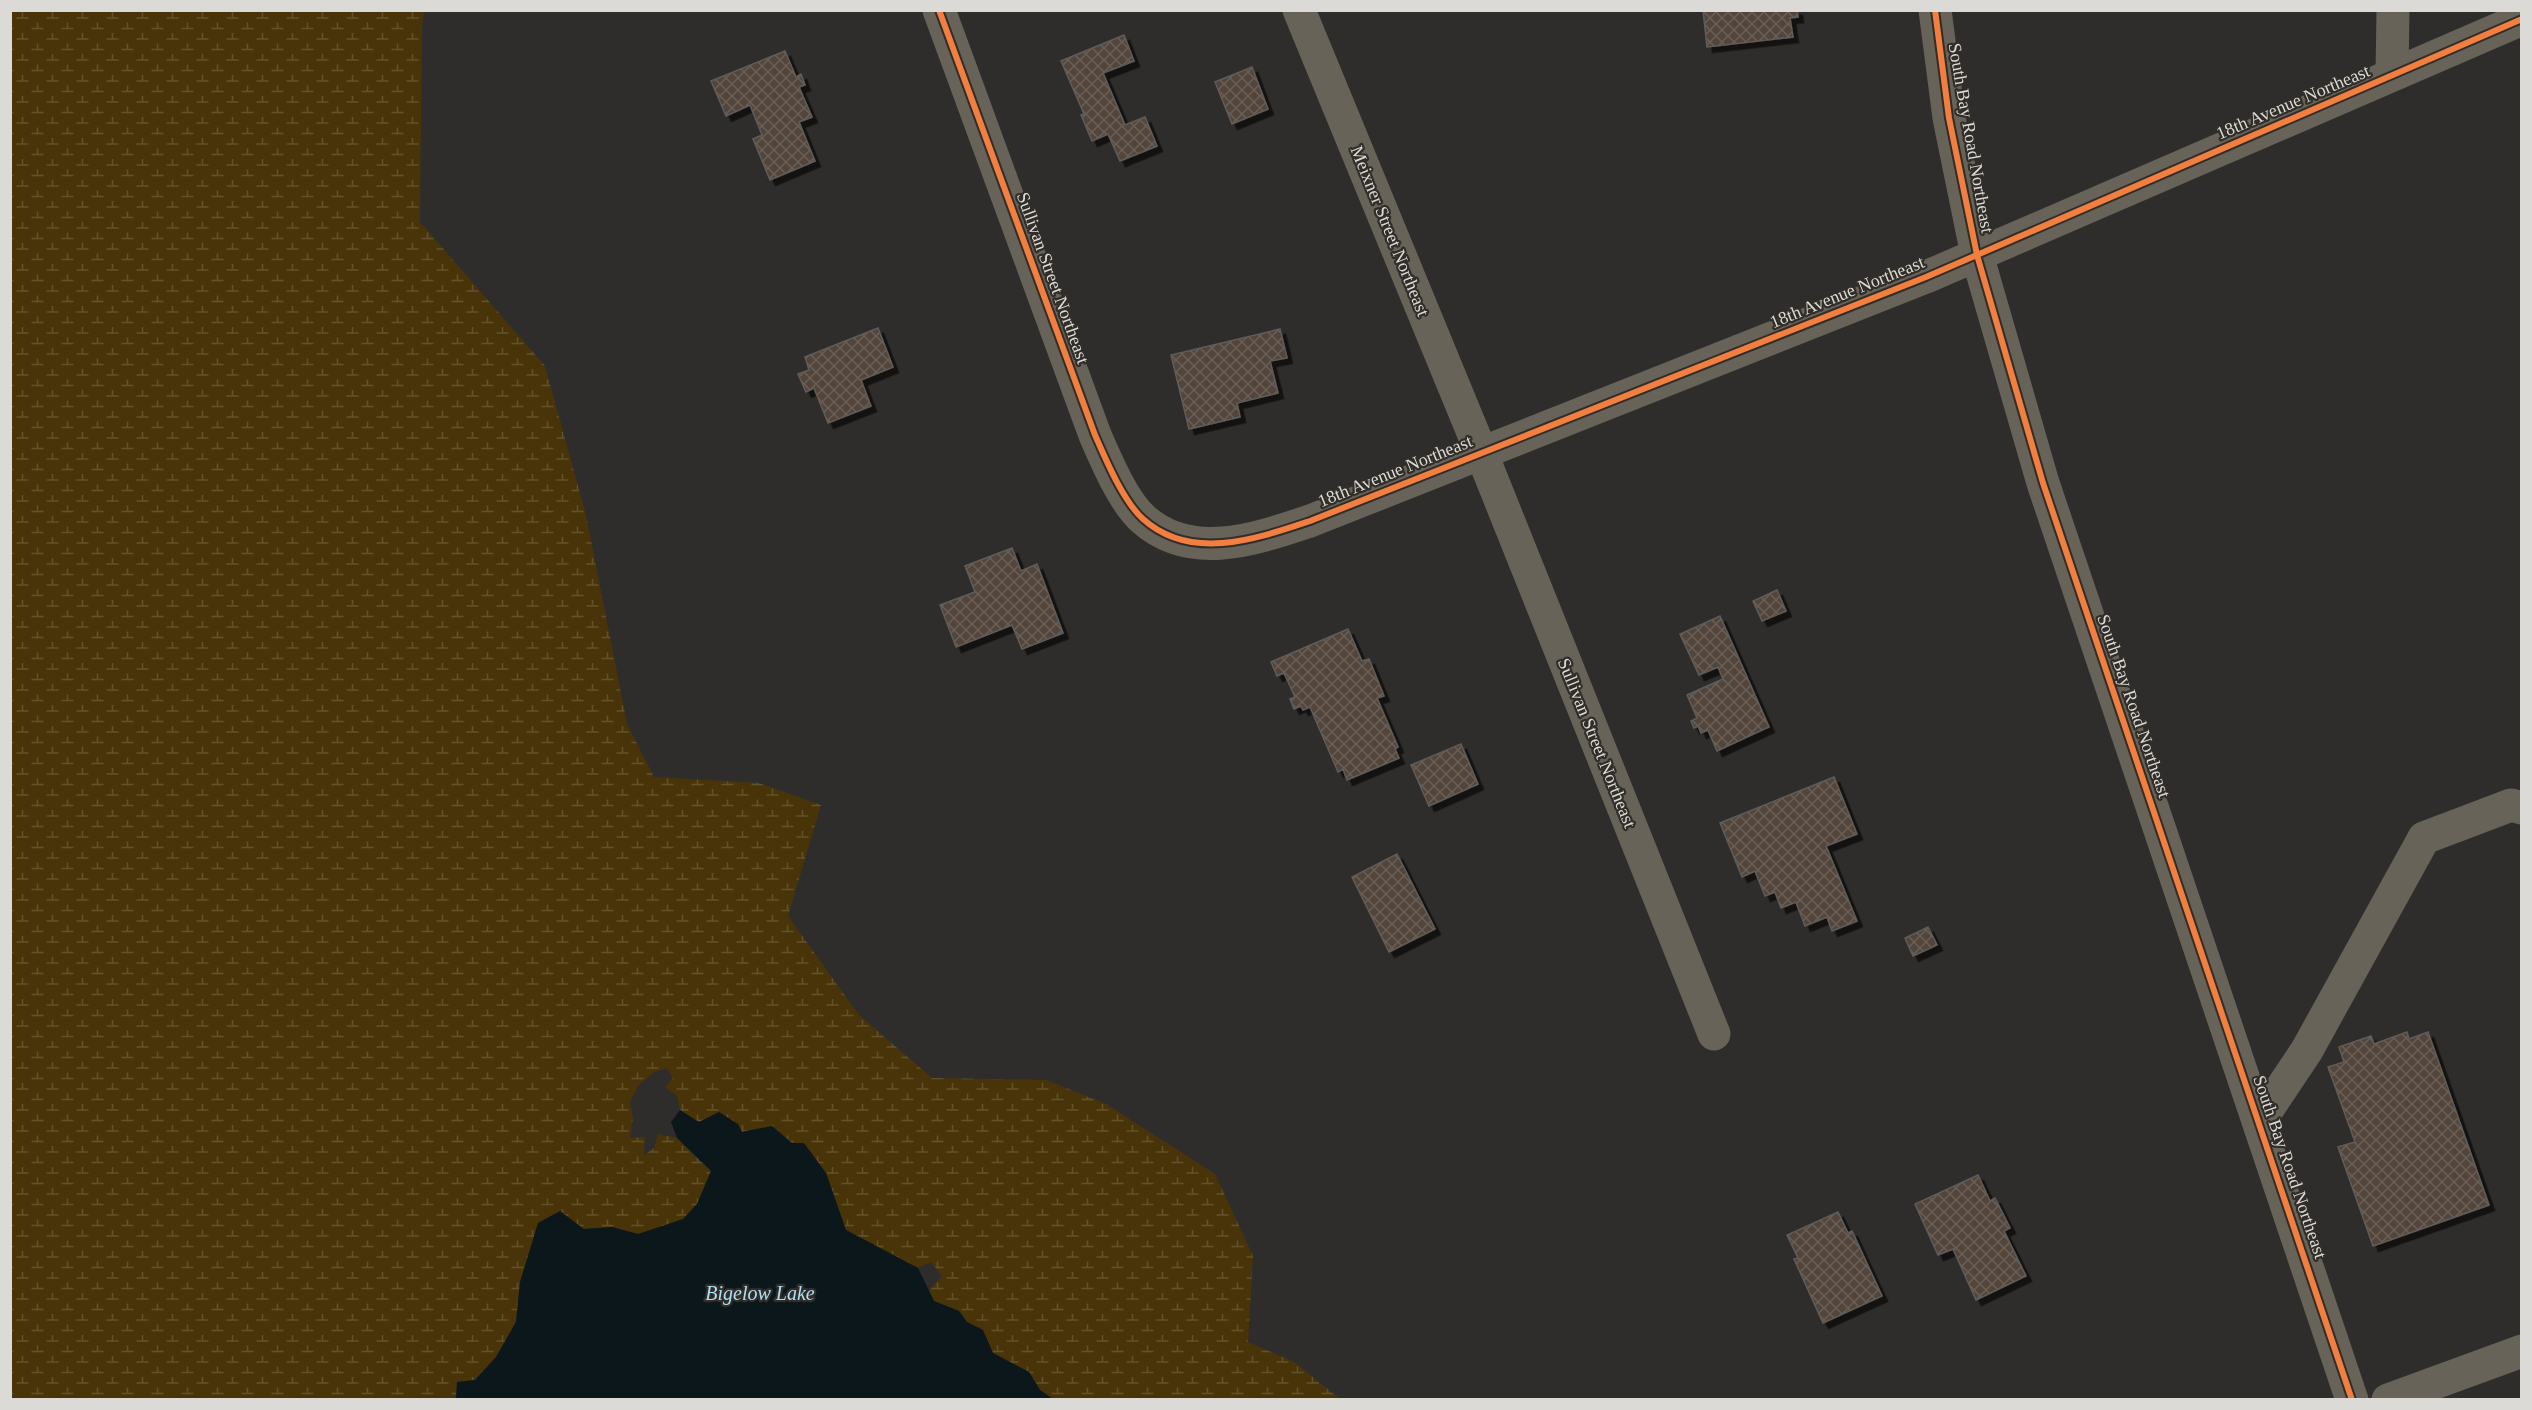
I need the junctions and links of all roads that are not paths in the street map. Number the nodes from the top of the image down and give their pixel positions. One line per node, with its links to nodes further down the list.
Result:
1 (939, 10): 9 (street, Sullivan Street Northeast)
2 (1299, 10): 8 (street, Meixner Street Northeast)
3 (1935, 10): 7 (street, South Bay Road Northeast)
4 (2393, 10): 6 (street)
5 (2522, 19): 6 (street, 18th Avenue Northeast)
6 (2392, 75): 7 (street, 18th Avenue Northeast)
7 (1977, 255): 8 (street, 18th Avenue Northeast); 12 (street, South Bay Road Northeast)
8 (1481, 452): 9 (street, 18th Avenue Northeast); 11 (street, Sullivan Street Northeast)
9 (1169, 537)
10 (2522, 808): 12 (street)
11 (1714, 1034)
12 (2259, 1122): 14 (street, South Bay Road Northeast)
13 (2522, 1352): 15 (street)
14 (2352, 1400)
15 (2388, 1400)

